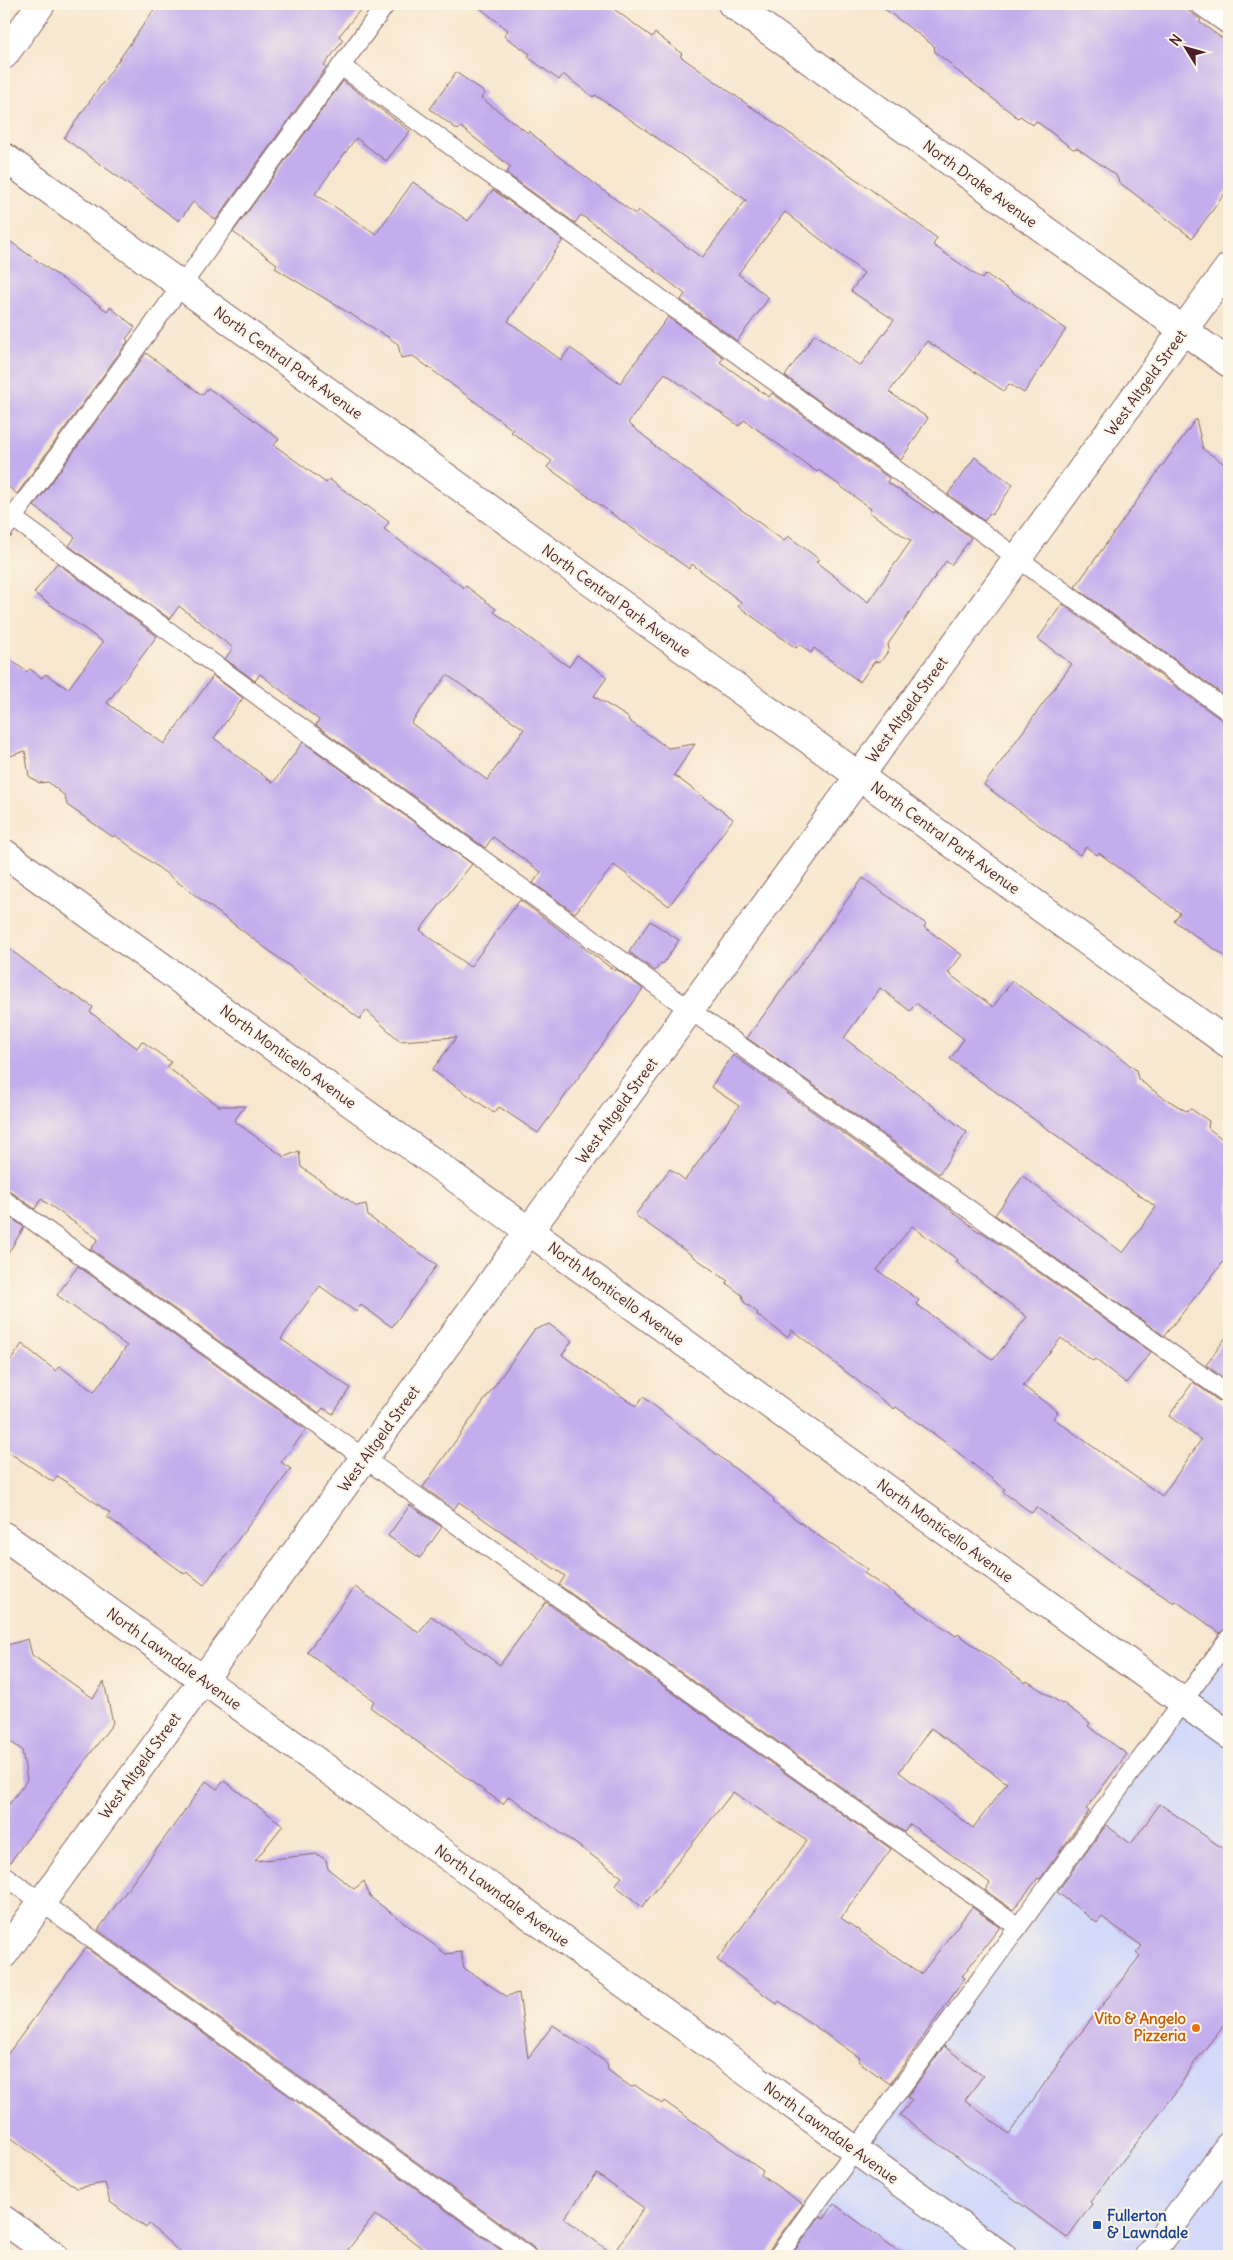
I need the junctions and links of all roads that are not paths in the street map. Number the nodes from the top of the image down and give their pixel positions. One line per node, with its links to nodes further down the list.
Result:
1 (41, 4): 6 (street)
2 (386, 4): 7 (lane)
3 (732, 4): 11 (street, North Drake Avenue)
4 (1198, 4): 5 (lane)
5 (1229, 26)
6 (4, 55)
7 (341, 66): 10 (lane); 14 (lane)
8 (4, 157): 10 (street, North Central Park Avenue)
9 (1229, 267): 11 (street, West Altgeld Street)
10 (182, 286): 13 (lane); 16 (street, North Central Park Avenue)
11 (1184, 330): 12 (street, North Drake Avenue); 14 (street, West Altgeld Street)
12 (1229, 363)
13 (8, 524): 18 (lane)
14 (1018, 559): 15 (lane); 16 (street, West Altgeld Street)
15 (1229, 712)
16 (859, 776): 18 (street, West Altgeld Street); 19 (street, North Central Park Avenue)
17 (4, 852): 21 (street, North Monticello Avenue)
18 (690, 1010): 21 (street, West Altgeld Street); 22 (lane)
19 (1229, 1044)
20 (4, 1200): 23 (lane)
21 (529, 1231): 23 (street, West Altgeld Street); 27 (street, North Monticello Avenue)
22 (1229, 1395)
23 (365, 1458): 26 (street, West Altgeld Street); 31 (lane)
24 (4, 1536): 26 (street, North Lawndale Avenue)
25 (1229, 1638): 27 (lane)
26 (203, 1680): 30 (street, West Altgeld Street); 34 (street, North Lawndale Avenue)
27 (1183, 1702): 28 (street, North Monticello Avenue); 31 (lane)
28 (1229, 1735)
29 (4, 1875): 30 (lane)
30 (42, 1902): 32 (street, West Altgeld Street); 37 (lane)
31 (1018, 1928): 34 (lane)
32 (4, 1954)
33 (1229, 2146): 40 (street)
34 (855, 2151): 38 (lane); 39 (street, North Lawndale Avenue)
35 (4, 2220): 36 (street)
36 (54, 2256)
37 (527, 2256)
38 (778, 2256)
39 (1002, 2256)
40 (1149, 2256)

